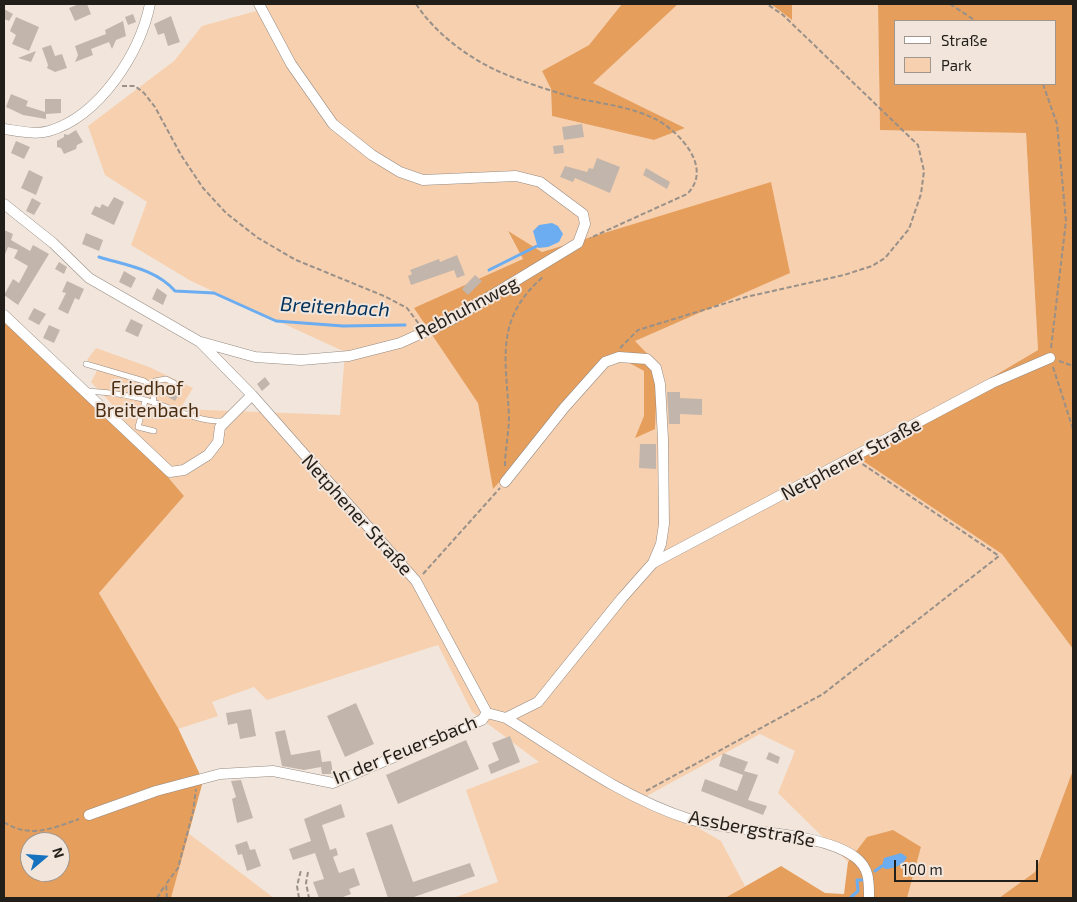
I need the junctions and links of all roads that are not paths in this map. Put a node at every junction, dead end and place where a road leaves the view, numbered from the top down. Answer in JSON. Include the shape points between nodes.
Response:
{"nodes":[{"id":1,"x":150,"y":4,"type":"edge"},
{"id":2,"x":259,"y":4,"type":"edge"},
{"id":3,"x":4,"y":128,"type":"edge"},
{"id":4,"x":4,"y":204,"type":"edge"},
{"id":5,"x":4,"y":315,"type":"edge"},
{"id":6,"x":200,"y":342,"type":"junction"},
{"id":7,"x":1050,"y":358,"type":"road end"},
{"id":8,"x":86,"y":364,"type":"dead end"},
{"id":9,"x":174,"y":383,"type":"dead end"},
{"id":10,"x":152,"y":386,"type":"junction"},
{"id":11,"x":84,"y":391,"type":"junction"},
{"id":12,"x":252,"y":395,"type":"junction"},
{"id":13,"x":144,"y":401,"type":"junction"},
{"id":14,"x":154,"y":403,"type":"junction"},
{"id":15,"x":224,"y":421,"type":"junction"},
{"id":16,"x":154,"y":431,"type":"dead end"},
{"id":17,"x":505,"y":482,"type":"road end"},
{"id":18,"x":653,"y":563,"type":"junction"},
{"id":19,"x":487,"y":713,"type":"junction"},
{"id":20,"x":506,"y":718,"type":"junction"},
{"id":21,"x":89,"y":815,"type":"road end"},
{"id":22,"x":869,"y":898,"type":"edge"}],
"edges":[{"from":1,"to":3,"type":"street","via":[[133,53],[110,87],[95,102],[49,131],[37,133]]},
{"from":2,"to":6,"type":"street","name":"Rebhuhnweg","via":[[291,64],[333,124],[372,155],[400,172],[423,180],[516,176],[540,182],[583,214],[586,224],[578,243],[451,320],[400,343],[349,356],[301,360],[255,357]]},
{"from":4,"to":6,"type":"street","name":"Netphener Straße","via":[[46,237],[88,278]]},
{"from":5,"to":11,"type":"street"},
{"from":6,"to":12,"type":"street","name":"Netphener Straße"},
{"from":7,"to":18,"type":"street","name":"Netphener Straße","via":[[992,384]]},
{"from":8,"to":10,"type":"lane"},
{"from":9,"to":10,"type":"lane","via":[[161,379]]},
{"from":10,"to":14,"type":"lane"},
{"from":11,"to":13,"type":"lane"},
{"from":11,"to":15,"type":"street","via":[[170,472],[184,470],[208,455],[218,442]]},
{"from":12,"to":15,"type":"street"},
{"from":12,"to":19,"type":"street","name":"Netphener Straße","via":[[416,581]]},
{"from":13,"to":14,"type":"lane"},
{"from":13,"to":16,"type":"lane","via":[[138,427]]},
{"from":14,"to":15,"type":"lane","via":[[196,418]]},
{"from":17,"to":18,"type":"street","name":"Netphener Straße","via":[[605,362],[619,357],[647,359],[656,368],[660,384],[663,439],[664,524],[661,544]]},
{"from":18,"to":20,"type":"street","name":"Netphener Straße","via":[[538,702]]},
{"from":19,"to":20,"type":"street"},
{"from":19,"to":21,"type":"street","name":"In der Feuersbach","via":[[482,720],[333,783],[273,770],[220,774],[122,802]]},
{"from":20,"to":22,"type":"street","name":"Assbergstraße","via":[[617,786],[661,808],[690,819],[746,831],[818,841],[856,858],[869,876]]}]}
